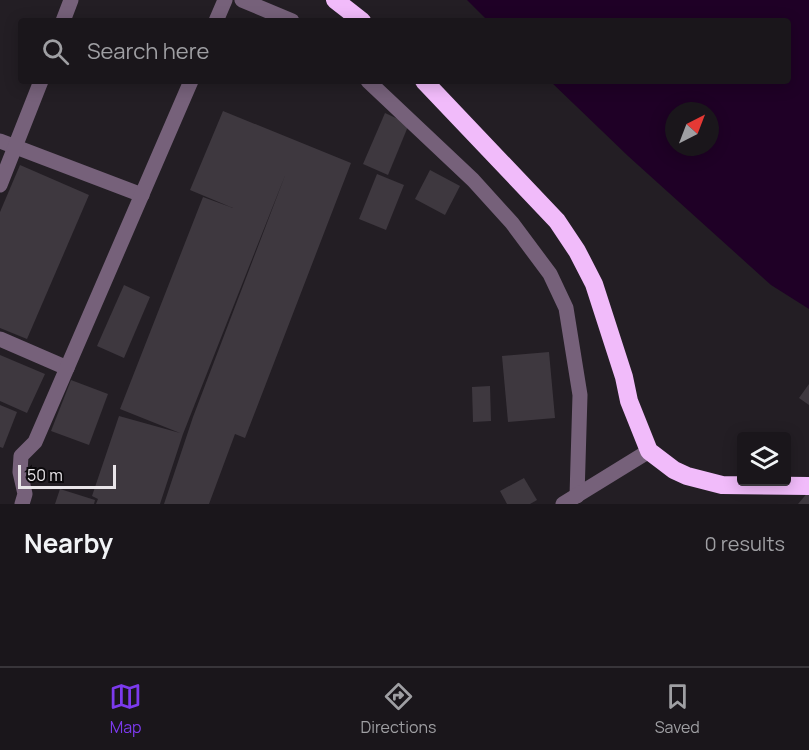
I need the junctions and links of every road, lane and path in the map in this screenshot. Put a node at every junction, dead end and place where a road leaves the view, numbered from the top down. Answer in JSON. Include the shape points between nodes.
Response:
{"nodes":[{"id":1,"x":71,"y":0,"type":"edge"},
{"id":2,"x":225,"y":0,"type":"edge"},
{"id":3,"x":242,"y":0,"type":"edge"},
{"id":4,"x":335,"y":0,"type":"edge"},
{"id":5,"x":64,"y":18,"type":"edge"},
{"id":6,"x":217,"y":18,"type":"edge"},
{"id":7,"x":285,"y":18,"type":"edge"},
{"id":8,"x":358,"y":18,"type":"edge"},
{"id":9,"x":40,"y":84,"type":"edge"},
{"id":10,"x":190,"y":84,"type":"edge"},
{"id":11,"x":371,"y":84,"type":"edge"},
{"id":12,"x":427,"y":84,"type":"edge"},
{"id":13,"x":0,"y":141,"type":"edge"},
{"id":14,"x":16,"y":147,"type":"junction"},
{"id":15,"x":0,"y":185,"type":"edge"},
{"id":16,"x":142,"y":195,"type":"junction"},
{"id":17,"x":0,"y":339,"type":"edge"},
{"id":18,"x":67,"y":368,"type":"junction"},
{"id":19,"x":649,"y":451,"type":"junction"},
{"id":20,"x":809,"y":486,"type":"edge"},
{"id":21,"x":577,"y":496,"type":"junction"},
{"id":22,"x":22,"y":504,"type":"edge"},
{"id":23,"x":563,"y":504,"type":"edge"}],
"edges":[{"from":1,"to":5,"type":"street"},
{"from":2,"to":6,"type":"street"},
{"from":3,"to":7,"type":"street"},
{"from":4,"to":8,"type":"highway"},
{"from":9,"to":14,"type":"street"},
{"from":10,"to":16,"type":"street"},
{"from":11,"to":21,"type":"street","via":[[512,222],[554,283],[566,308],[580,395]]},
{"from":12,"to":19,"type":"highway","via":[[557,221],[577,251],[594,284],[629,401]]},
{"from":13,"to":14,"type":"street"},
{"from":14,"to":15,"type":"street"},
{"from":14,"to":16,"type":"street"},
{"from":16,"to":18,"type":"street"},
{"from":17,"to":18,"type":"street"},
{"from":18,"to":22,"type":"street","via":[[35,442],[21,456],[25,494]]},
{"from":19,"to":20,"type":"highway","via":[[674,470],[722,485]]},
{"from":19,"to":21,"type":"street"},
{"from":21,"to":23,"type":"street"}]}
